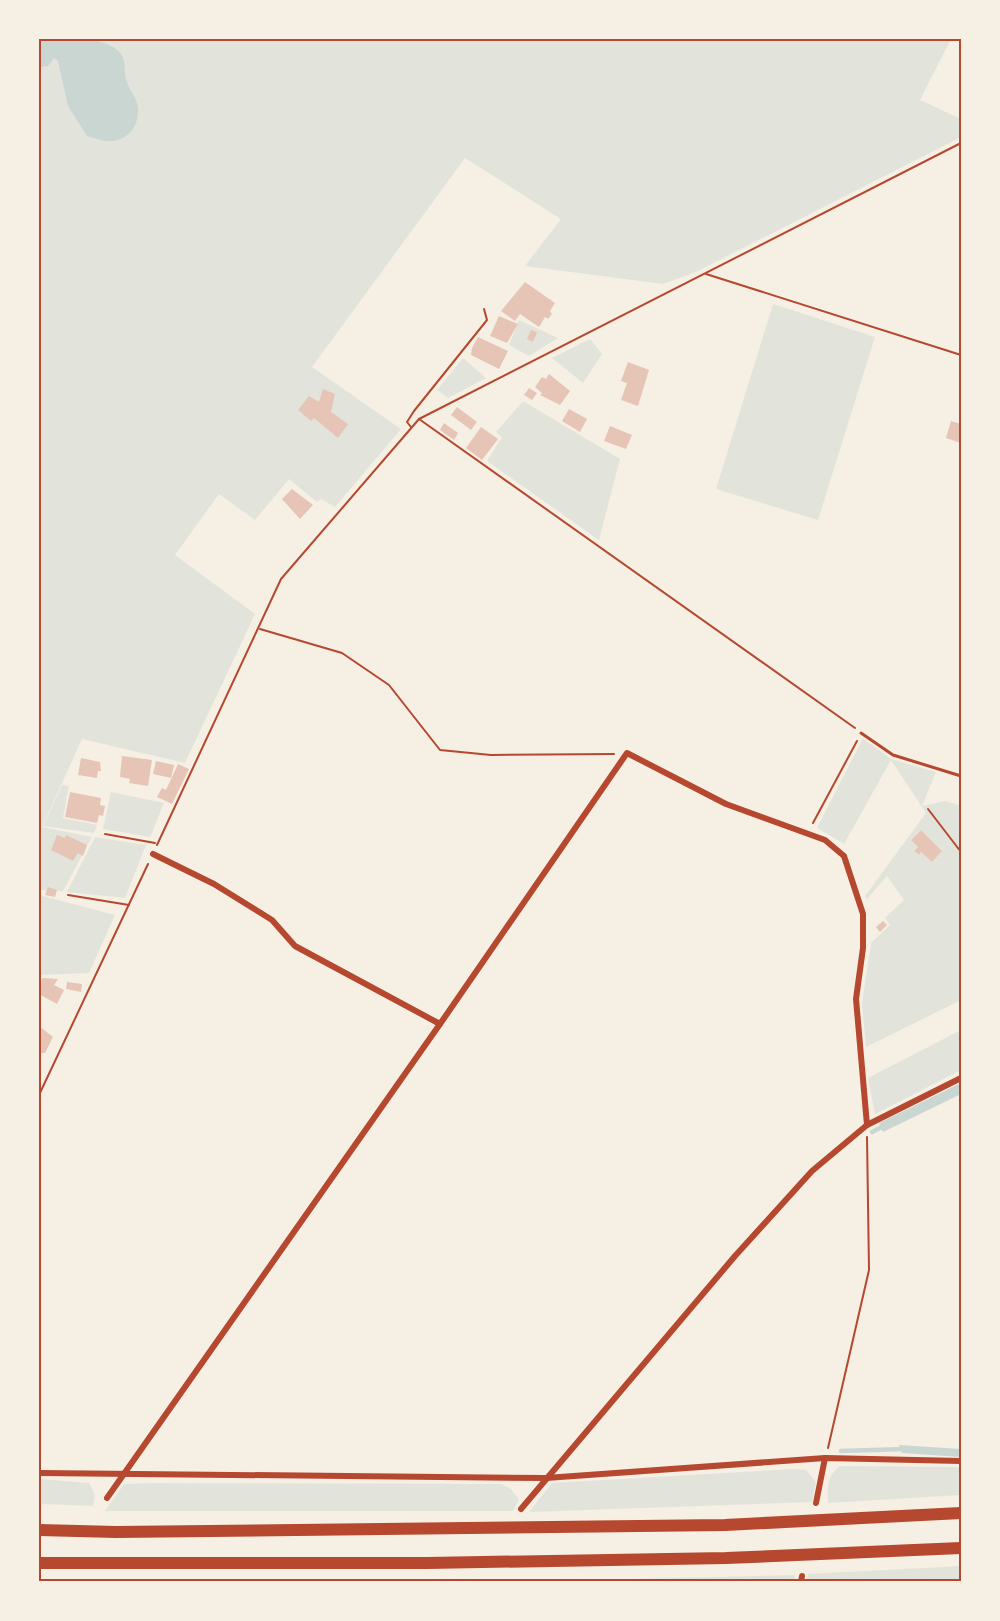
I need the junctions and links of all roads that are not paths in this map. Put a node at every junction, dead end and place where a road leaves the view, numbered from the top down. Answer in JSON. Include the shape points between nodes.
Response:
{"nodes":[{"id":1,"x":861,"y":733,"type":"road end"},
{"id":2,"x":961,"y":776,"type":"edge"},
{"id":3,"x":153,"y":854,"type":"road end"},
{"id":4,"x":440,"y":1024,"type":"junction"},
{"id":5,"x":961,"y":1078,"type":"edge"},
{"id":6,"x":867,"y":1125,"type":"junction"},
{"id":7,"x":825,"y":1458,"type":"junction"},
{"id":8,"x":961,"y":1461,"type":"edge"},
{"id":9,"x":39,"y":1473,"type":"edge"},
{"id":10,"x":124,"y":1474,"type":"junction"},
{"id":11,"x":546,"y":1478,"type":"junction"},
{"id":12,"x":107,"y":1498,"type":"dead end"},
{"id":13,"x":816,"y":1503,"type":"dead end"},
{"id":14,"x":521,"y":1509,"type":"dead end"},
{"id":15,"x":961,"y":1513,"type":"edge"},
{"id":16,"x":39,"y":1530,"type":"edge"},
{"id":17,"x":961,"y":1548,"type":"edge"},
{"id":18,"x":39,"y":1564,"type":"edge"}],
"edges":[{"from":1,"to":2,"type":"lane","via":[[893,755]]},
{"from":3,"to":4,"type":"street","via":[[214,884],[272,920],[295,946]]},
{"from":4,"to":6,"type":"street","via":[[627,753],[726,804],[825,840],[844,856],[863,914],[856,999]]},
{"from":4,"to":10,"type":"street"},
{"from":5,"to":6,"type":"street"},
{"from":6,"to":11,"type":"street","via":[[812,1171]]},
{"from":7,"to":8,"type":"street"},
{"from":7,"to":11,"type":"street"},
{"from":7,"to":13,"type":"street"},
{"from":9,"to":10,"type":"street"},
{"from":10,"to":11,"type":"street"},
{"from":10,"to":12,"type":"street"},
{"from":11,"to":14,"type":"street"},
{"from":15,"to":16,"type":"highway","via":[[702,1525]]},
{"from":17,"to":18,"type":"highway","via":[[702,1559]]}]}
